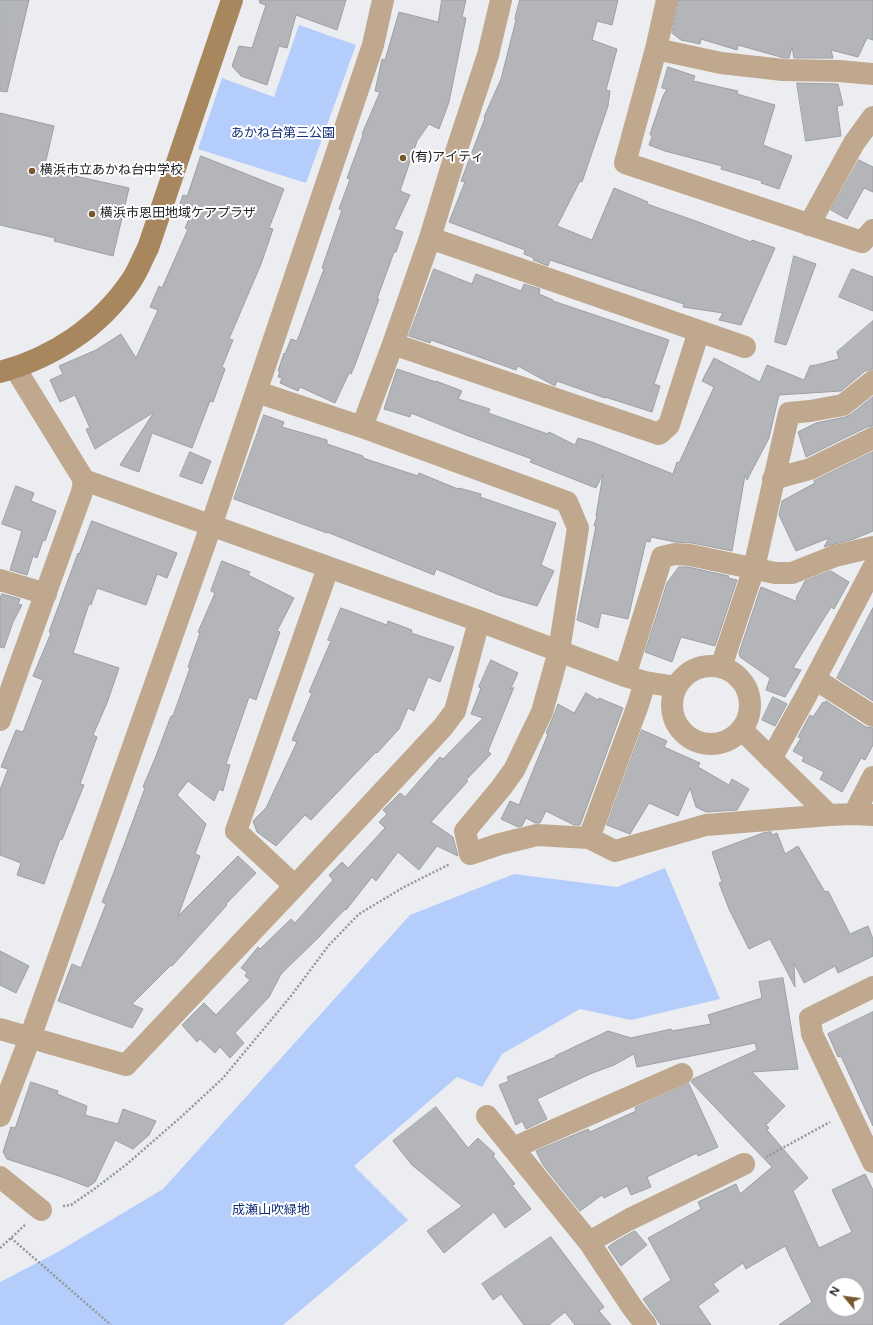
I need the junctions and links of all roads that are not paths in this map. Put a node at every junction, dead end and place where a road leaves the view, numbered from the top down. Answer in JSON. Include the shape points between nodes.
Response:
{"nodes":[{"id":1,"x":232,"y":0,"type":"edge"},
{"id":2,"x":383,"y":0,"type":"edge"},
{"id":3,"x":501,"y":0,"type":"edge"},
{"id":4,"x":667,"y":0,"type":"edge"},
{"id":5,"x":656,"y":49,"type":"junction"},
{"id":6,"x":873,"y":74,"type":"edge"},
{"id":7,"x":873,"y":117,"type":"edge"},
{"id":8,"x":809,"y":225,"type":"junction"},
{"id":9,"x":873,"y":230,"type":"edge"},
{"id":10,"x":430,"y":238,"type":"junction"},
{"id":11,"x":699,"y":331,"type":"junction"},
{"id":12,"x":393,"y":344,"type":"junction"},
{"id":13,"x":745,"y":347,"type":"dead end"},
{"id":14,"x":8,"y":370,"type":"edge"},
{"id":15,"x":873,"y":382,"type":"edge"},
{"id":16,"x":257,"y":392,"type":"junction"},
{"id":17,"x":362,"y":427,"type":"junction"},
{"id":18,"x":873,"y":438,"type":"edge"},
{"id":19,"x":773,"y":479,"type":"junction"},
{"id":20,"x":84,"y":480,"type":"junction"},
{"id":21,"x":211,"y":526,"type":"junction"},
{"id":22,"x":873,"y":546,"type":"edge"},
{"id":23,"x":328,"y":568,"type":"junction"},
{"id":24,"x":754,"y":568,"type":"junction"},
{"id":25,"x":873,"y":568,"type":"edge"},
{"id":26,"x":0,"y":580,"type":"edge"},
{"id":27,"x":46,"y":594,"type":"junction"},
{"id":28,"x":479,"y":621,"type":"junction"},
{"id":29,"x":559,"y":651,"type":"junction"},
{"id":30,"x":721,"y":667,"type":"junction"},
{"id":31,"x":635,"y":679,"type":"junction"},
{"id":32,"x":815,"y":679,"type":"junction"},
{"id":33,"x":676,"y":687,"type":"junction"},
{"id":34,"x":873,"y":716,"type":"edge"},
{"id":35,"x":0,"y":720,"type":"edge"},
{"id":36,"x":742,"y":730,"type":"junction"},
{"id":37,"x":771,"y":759,"type":"junction"},
{"id":38,"x":873,"y":777,"type":"edge"},
{"id":39,"x":829,"y":815,"type":"junction"},
{"id":40,"x":864,"y":815,"type":"edge"},
{"id":41,"x":589,"y":838,"type":"junction"},
{"id":42,"x":295,"y":886,"type":"junction"},
{"id":43,"x":873,"y":987,"type":"edge"},
{"id":44,"x":0,"y":1029,"type":"edge"},
{"id":45,"x":30,"y":1038,"type":"junction"},
{"id":46,"x":682,"y":1074,"type":"dead end"},
{"id":47,"x":0,"y":1116,"type":"edge"},
{"id":48,"x":487,"y":1116,"type":"dead end"},
{"id":49,"x":513,"y":1148,"type":"junction"},
{"id":50,"x":873,"y":1162,"type":"edge"},
{"id":51,"x":744,"y":1164,"type":"road end"},
{"id":52,"x":0,"y":1177,"type":"edge"},
{"id":53,"x":41,"y":1210,"type":"road end"},
{"id":54,"x":589,"y":1242,"type":"junction"},
{"id":55,"x":646,"y":1325,"type":"edge"}],
"edges":[{"from":1,"to":14,"type":"street","via":[[148,248],[132,281],[108,309],[81,334],[45,356]]},
{"from":2,"to":16,"type":"street","via":[[373,45]]},
{"from":3,"to":10,"type":"street","via":[[488,55]]},
{"from":4,"to":5,"type":"street"},
{"from":5,"to":6,"type":"street","via":[[720,63],[783,70]]},
{"from":5,"to":8,"type":"street","via":[[625,163]]},
{"from":7,"to":8,"type":"street","via":[[854,144]]},
{"from":8,"to":9,"type":"street","via":[[862,242]]},
{"from":10,"to":11,"type":"street"},
{"from":10,"to":12,"type":"street"},
{"from":11,"to":12,"type":"street","via":[[669,425],[659,434]]},
{"from":11,"to":13,"type":"street"},
{"from":12,"to":17,"type":"street"},
{"from":14,"to":20,"type":"street"},
{"from":15,"to":19,"type":"street","via":[[843,405],[789,413]]},
{"from":16,"to":17,"type":"street"},
{"from":16,"to":21,"type":"street"},
{"from":17,"to":29,"type":"street","via":[[567,502],[578,528]]},
{"from":18,"to":19,"type":"street","via":[[810,469]]},
{"from":19,"to":24,"type":"street"},
{"from":20,"to":21,"type":"street"},
{"from":20,"to":27,"type":"street"},
{"from":21,"to":23,"type":"street"},
{"from":21,"to":45,"type":"street"},
{"from":22,"to":24,"type":"street","via":[[835,556],[792,573],[775,573]]},
{"from":23,"to":28,"type":"street"},
{"from":23,"to":42,"type":"street","via":[[236,831]]},
{"from":24,"to":30,"type":"street"},
{"from":24,"to":31,"type":"street","via":[[690,555],[675,554],[662,557]]},
{"from":25,"to":32,"type":"street"},
{"from":26,"to":27,"type":"street"},
{"from":27,"to":35,"type":"street"},
{"from":28,"to":29,"type":"street"},
{"from":28,"to":42,"type":"street","via":[[455,711],[438,733]]},
{"from":29,"to":31,"type":"street"},
{"from":29,"to":41,"type":"street","via":[[542,712],[514,770],[465,831],[470,854],[537,835]]},
{"from":30,"to":33,"type":"street","via":[[695,669],[684,676]]},
{"from":30,"to":36,"type":"street","via":[[733,672],[748,692],[748,718]]},
{"from":31,"to":33,"type":"street"},
{"from":31,"to":41,"type":"street","via":[[638,706]]},
{"from":32,"to":34,"type":"street"},
{"from":32,"to":37,"type":"street"},
{"from":33,"to":36,"type":"street","via":[[672,698],[673,715],[681,731],[690,738],[712,745],[734,738]]},
{"from":36,"to":37,"type":"street"},
{"from":37,"to":39,"type":"street"},
{"from":38,"to":40,"type":"street"},
{"from":39,"to":40,"type":"street"},
{"from":39,"to":41,"type":"street","via":[[706,825],[615,851]]},
{"from":42,"to":45,"type":"street","via":[[126,1065]]},
{"from":43,"to":50,"type":"street","via":[[810,1018],[812,1034]]},
{"from":44,"to":45,"type":"street"},
{"from":45,"to":47,"type":"street"},
{"from":46,"to":49,"type":"street"},
{"from":48,"to":49,"type":"street"},
{"from":49,"to":54,"type":"street"},
{"from":51,"to":54,"type":"street","via":[[630,1219]]},
{"from":52,"to":53,"type":"street"},
{"from":54,"to":55,"type":"street"}]}
